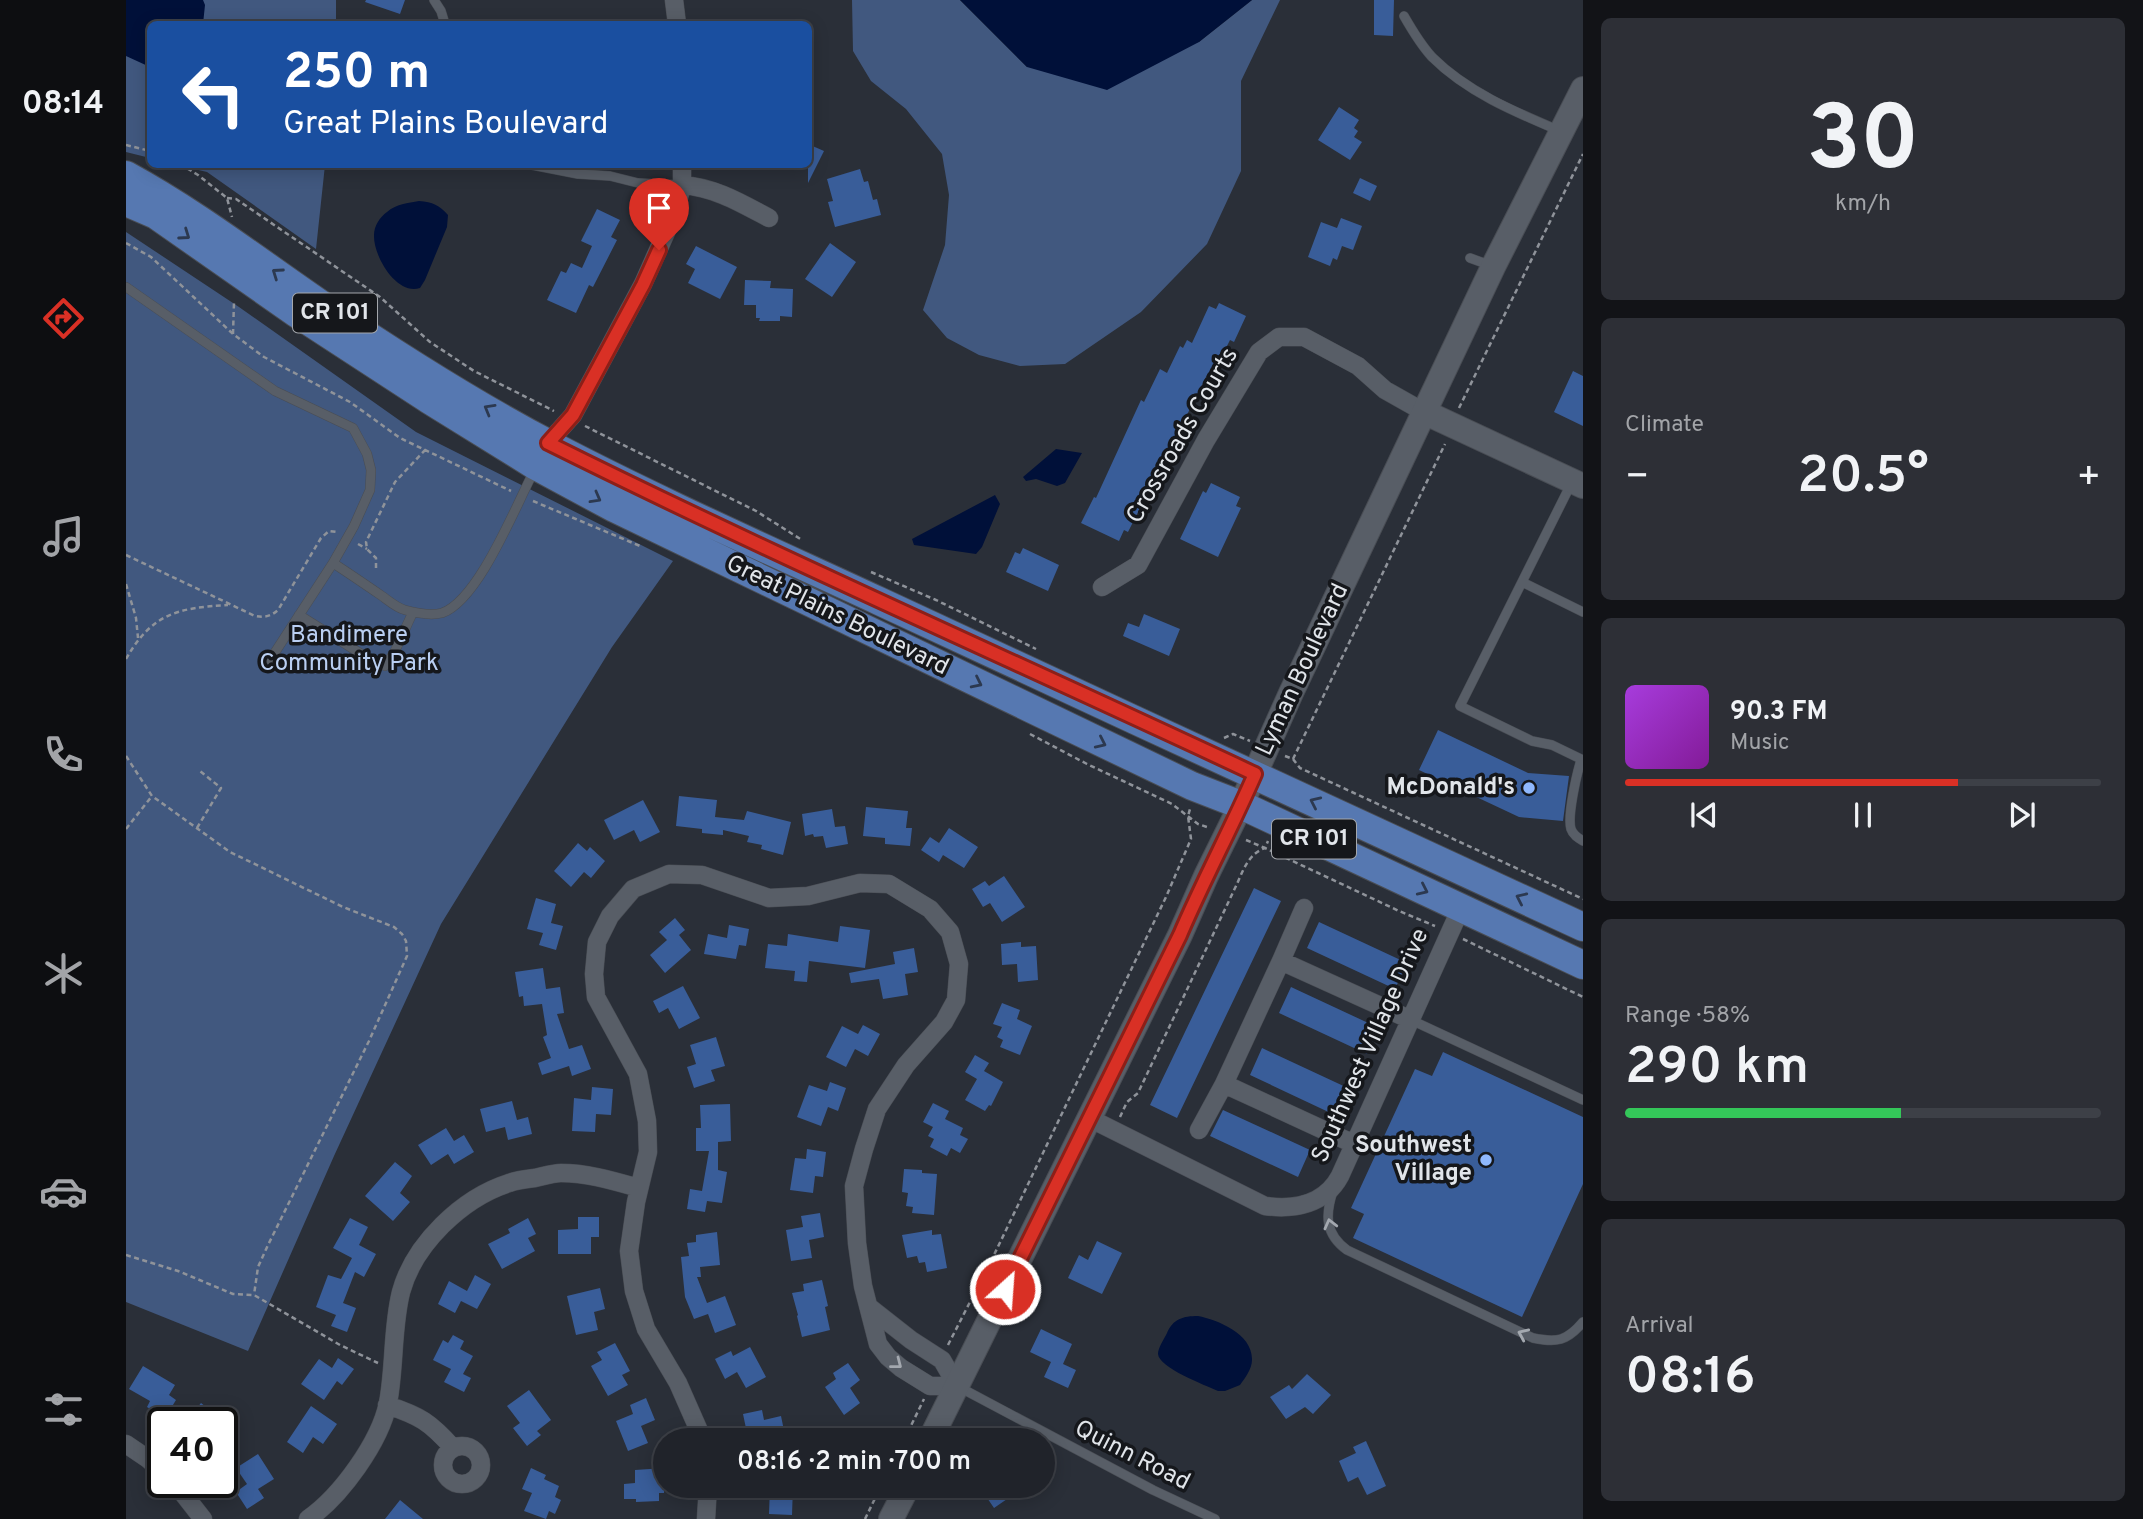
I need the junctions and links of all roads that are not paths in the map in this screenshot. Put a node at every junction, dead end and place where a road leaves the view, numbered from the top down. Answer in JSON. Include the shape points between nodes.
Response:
{"nodes":[{"id":1,"x":434,"y":0,"type":"edge"},
{"id":2,"x":674,"y":0,"type":"edge"},
{"id":3,"x":1404,"y":16,"type":"dead end"},
{"id":4,"x":444,"y":21,"type":"edge"},
{"id":5,"x":677,"y":21,"type":"edge"},
{"id":6,"x":1583,"y":89,"type":"edge"},
{"id":7,"x":1562,"y":131,"type":"junction"},
{"id":8,"x":545,"y":168,"type":"edge"},
{"id":9,"x":682,"y":168,"type":"edge"},
{"id":10,"x":126,"y":175,"type":"edge"},
{"id":11,"x":682,"y":185,"type":"junction"},
{"id":12,"x":126,"y":202,"type":"edge"},
{"id":13,"x":769,"y":218,"type":"dead end"},
{"id":14,"x":1470,"y":258,"type":"dead end"},
{"id":15,"x":1493,"y":267,"type":"junction"},
{"id":16,"x":126,"y":287,"type":"edge"},
{"id":17,"x":1424,"y":412,"type":"junction"},
{"id":18,"x":542,"y":454,"type":"junction"},
{"id":19,"x":1578,"y":484,"type":"edge"},
{"id":20,"x":333,"y":563,"type":"junction"},
{"id":21,"x":1522,"y":582,"type":"junction"},
{"id":22,"x":1102,"y":587,"type":"dead end"},
{"id":23,"x":413,"y":612,"type":"junction"},
{"id":24,"x":1583,"y":612,"type":"edge"},
{"id":25,"x":299,"y":615,"type":"junction"},
{"id":26,"x":270,"y":660,"type":"dead end"},
{"id":27,"x":1582,"y":760,"type":"edge"},
{"id":28,"x":1255,"y":774,"type":"junction"},
{"id":29,"x":1241,"y":806,"type":"junction"},
{"id":30,"x":1583,"y":841,"type":"edge"},
{"id":31,"x":1304,"y":908,"type":"dead end"},
{"id":32,"x":1455,"y":920,"type":"junction"},
{"id":33,"x":1583,"y":927,"type":"edge"},
{"id":34,"x":1281,"y":961,"type":"junction"},
{"id":35,"x":1583,"y":965,"type":"edge"},
{"id":36,"x":1411,"y":1020,"type":"junction"},
{"id":37,"x":1224,"y":1084,"type":"junction"},
{"id":38,"x":1583,"y":1100,"type":"edge"},
{"id":39,"x":1089,"y":1118,"type":"junction"},
{"id":40,"x":1199,"y":1130,"type":"dead end"},
{"id":41,"x":1354,"y":1144,"type":"junction"},
{"id":42,"x":1334,"y":1187,"type":"junction"},
{"id":43,"x":639,"y":1188,"type":"junction"},
{"id":44,"x":869,"y":1307,"type":"junction"},
{"id":45,"x":1583,"y":1322,"type":"edge"},
{"id":46,"x":957,"y":1386,"type":"junction"},
{"id":47,"x":387,"y":1405,"type":"junction"},
{"id":48,"x":698,"y":1428,"type":"edge"},
{"id":49,"x":936,"y":1428,"type":"edge"},
{"id":50,"x":126,"y":1444,"type":"edge"},
{"id":51,"x":453,"y":1448,"type":"dead end"},
{"id":52,"x":147,"y":1458,"type":"edge"},
{"id":53,"x":187,"y":1498,"type":"edge"},
{"id":54,"x":707,"y":1498,"type":"edge"},
{"id":55,"x":902,"y":1498,"type":"edge"},
{"id":56,"x":203,"y":1519,"type":"edge"},
{"id":57,"x":308,"y":1519,"type":"edge"},
{"id":58,"x":706,"y":1519,"type":"edge"},
{"id":59,"x":891,"y":1519,"type":"edge"},
{"id":60,"x":1215,"y":1519,"type":"edge"}],
"edges":[{"from":1,"to":4,"type":"lane"},
{"from":2,"to":5,"type":"street"},
{"from":3,"to":7,"type":"lane","via":[[1431,55],[1463,83]]},
{"from":6,"to":7,"type":"street","name":"Lyman Boulevard"},
{"from":7,"to":15,"type":"street","name":"Lyman Boulevard"},
{"from":8,"to":11,"type":"lane"},
{"from":9,"to":11,"type":"street"},
{"from":18,"to":10,"type":"main road","name":"Great Plains Boulevard","number":"CR 101","one_way":true,"via":[[438,379]]},
{"from":11,"to":13,"type":"street","via":[[718,192]]},
{"from":11,"to":18,"type":"street","via":[[643,285],[570,419]]},
{"from":12,"to":18,"type":"main road","name":"Great Plains Boulevard","number":"CR 101","one_way":true,"via":[[156,215],[428,399]]},
{"from":14,"to":15,"type":"lane"},
{"from":15,"to":17,"type":"street","name":"Lyman Boulevard"},
{"from":16,"to":20,"type":"lane","via":[[275,391],[353,428],[367,454],[370,490]]},
{"from":17,"to":19,"type":"street"},
{"from":17,"to":22,"type":"street","name":"Crossroads Courts","via":[[1385,390],[1358,366],[1304,337],[1279,337],[1259,352],[1138,565]]},
{"from":17,"to":28,"type":"street","name":"Lyman Boulevard"},
{"from":18,"to":23,"type":"lane","via":[[467,595],[441,613]]},
{"from":18,"to":28,"type":"main road","name":"Great Plains Boulevard","number":"CR 101","via":[[624,481]]},
{"from":18,"to":29,"type":"main road","name":"Great Plains Boulevard","number":"CR 101","one_way":true,"via":[[614,508]]},
{"from":19,"to":21,"type":"lane"},
{"from":20,"to":23,"type":"lane","via":[[402,610]]},
{"from":20,"to":25,"type":"lane"},
{"from":21,"to":24,"type":"lane"},
{"from":21,"to":27,"type":"lane","via":[[1460,706]]},
{"from":23,"to":25,"type":"lane","via":[[386,666]]},
{"from":25,"to":26,"type":"lane"},
{"from":27,"to":30,"type":"lane","via":[[1570,826]]},
{"from":28,"to":29,"type":"street","name":"Lyman Boulevard"},
{"from":33,"to":28,"type":"main road","name":"Great Plains Boulevard","number":"CR 101","one_way":true},
{"from":29,"to":32,"type":"main road","name":"Great Plains Boulevard","number":"CR 101","one_way":true},
{"from":29,"to":39,"type":"street","name":"Lyman Boulevard"},
{"from":31,"to":34,"type":"street"},
{"from":32,"to":35,"type":"main road","name":"Great Plains Boulevard","number":"CR 101"},
{"from":32,"to":36,"type":"street","name":"Southwest Village Drive"},
{"from":34,"to":36,"type":"street"},
{"from":34,"to":37,"type":"street"},
{"from":36,"to":38,"type":"lane"},
{"from":36,"to":41,"type":"street","name":"Southwest Village Drive"},
{"from":37,"to":40,"type":"street"},
{"from":37,"to":41,"type":"street"},
{"from":39,"to":42,"type":"street","name":"Southwest Village Drive","via":[[1265,1206],[1305,1205]]},
{"from":39,"to":46,"type":"street","name":"Lyman Boulevard"},
{"from":41,"to":42,"type":"street","name":"Southwest Village Drive"},
{"from":45,"to":42,"type":"lane","one_way":true,"via":[[1565,1339],[1533,1338],[1347,1250],[1338,1244],[1328,1223]]},
{"from":43,"to":44,"type":"street","via":[[648,1152],[648,1121],[638,1073],[596,997],[597,942],[610,916],[634,889],[669,874],[702,875],[769,898],[808,896],[860,883],[889,884],[930,909],[950,932],[959,964],[956,1000],[877,1109],[854,1186],[857,1243]]},
{"from":43,"to":47,"type":"street","via":[[596,1176],[560,1173],[510,1183],[478,1197],[440,1227],[418,1255],[402,1290]]},
{"from":43,"to":48,"type":"street","via":[[629,1251],[634,1291],[646,1329]]},
{"from":44,"to":46,"type":"street","via":[[942,1360]]},
{"from":44,"to":46,"type":"street","one_way":true,"via":[[878,1344],[901,1367],[930,1385]]},
{"from":46,"to":49,"type":"street","name":"Lyman Boulevard"},
{"from":46,"to":60,"type":"lane","name":"Quinn Road"},
{"from":47,"to":51,"type":"street","via":[[418,1416]]},
{"from":47,"to":57,"type":"street","via":[[364,1457],[345,1485]]},
{"from":50,"to":52,"type":"street"},
{"from":53,"to":56,"type":"street"},
{"from":54,"to":58,"type":"street"},
{"from":55,"to":59,"type":"street"}]}
